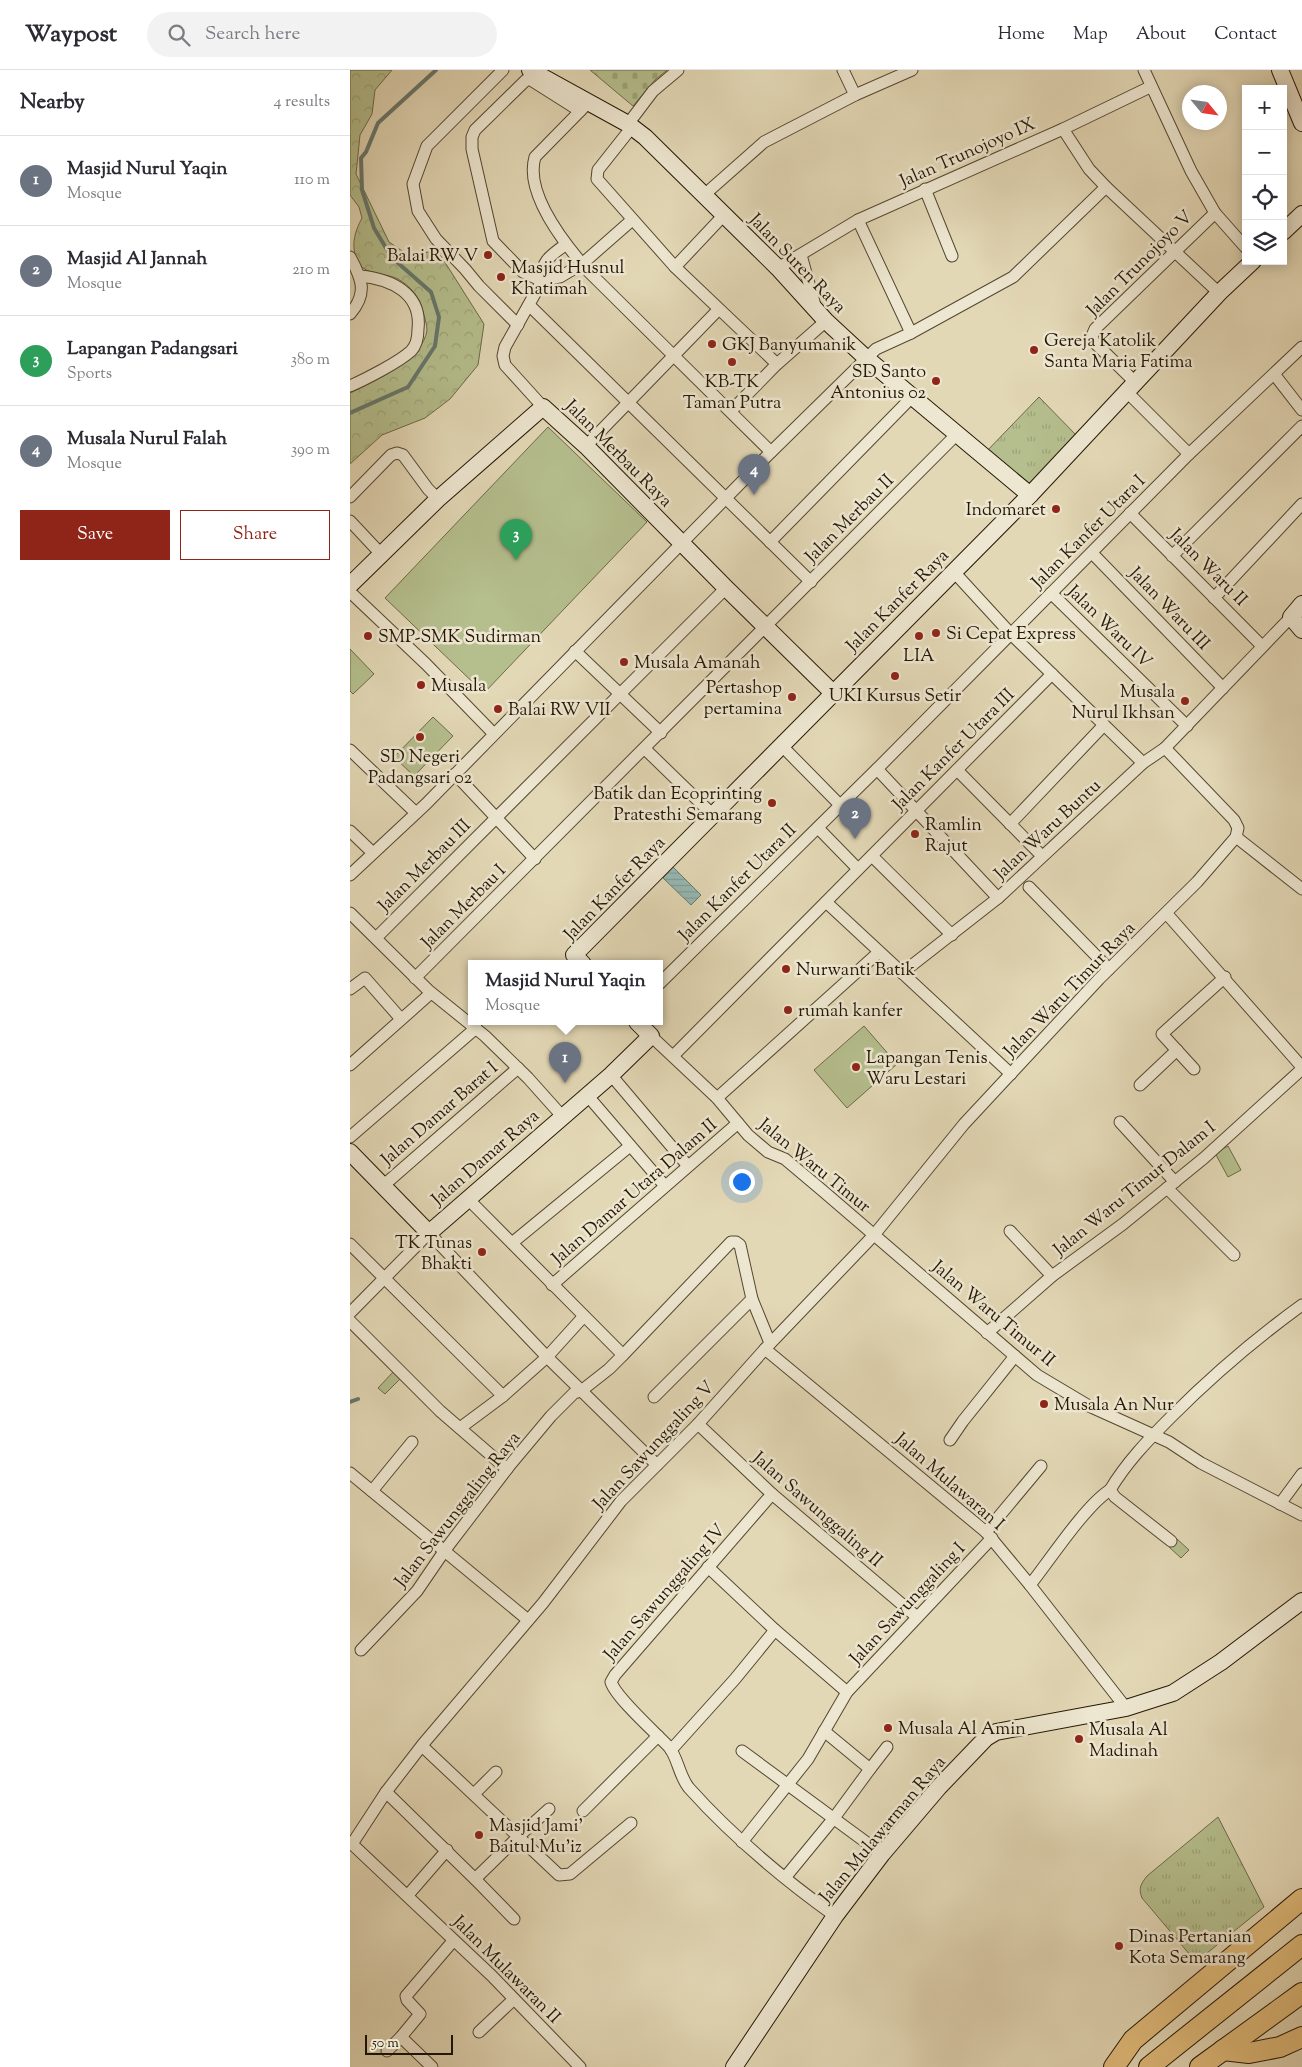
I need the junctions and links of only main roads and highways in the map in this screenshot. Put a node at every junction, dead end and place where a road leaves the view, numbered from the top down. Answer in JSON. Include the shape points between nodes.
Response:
{"nodes":[{"id":1,"x":1302,"y":1899,"type":"edge"},
{"id":2,"x":1302,"y":1945,"type":"edge"},
{"id":3,"x":1302,"y":1993,"type":"edge"},
{"id":4,"x":1302,"y":2037,"type":"edge"},
{"id":5,"x":1223,"y":2050,"type":"junction"},
{"id":6,"x":1114,"y":2067,"type":"edge"},
{"id":7,"x":1149,"y":2067,"type":"edge"},
{"id":8,"x":1200,"y":2067,"type":"edge"}],
"edges":[{"from":1,"to":6,"type":"highway","via":[[1133,2040]]},
{"from":2,"to":7,"type":"highway"},
{"from":3,"to":5,"type":"highway"},
{"from":4,"to":5,"type":"highway","via":[[1249,2053]]},
{"from":5,"to":8,"type":"highway"}]}
